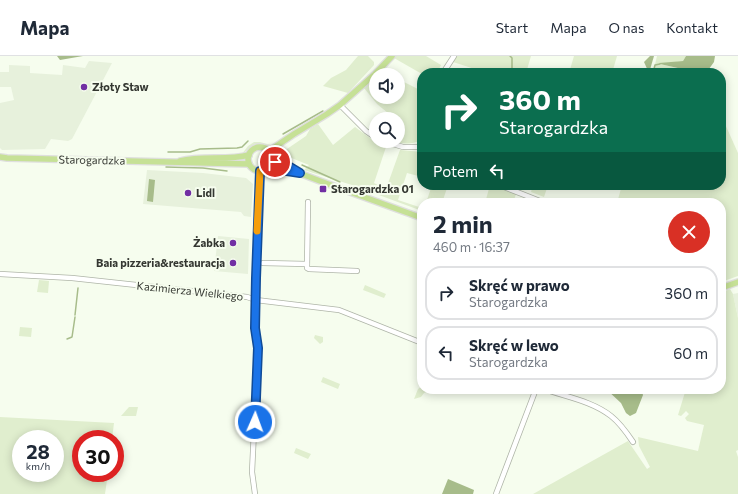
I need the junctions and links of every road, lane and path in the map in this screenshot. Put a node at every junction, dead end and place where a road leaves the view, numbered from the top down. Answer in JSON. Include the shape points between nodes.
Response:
{"nodes":[{"id":1,"x":392,"y":56,"type":"edge"},
{"id":2,"x":454,"y":56,"type":"edge"},
{"id":3,"x":446,"y":68,"type":"edge"},
{"id":4,"x":340,"y":105,"type":"junction"},
{"id":5,"x":369,"y":133,"type":"edge"},
{"id":6,"x":417,"y":146,"type":"edge"},
{"id":7,"x":405,"y":147,"type":"edge"},
{"id":8,"x":269,"y":151,"type":"junction"},
{"id":9,"x":249,"y":156,"type":"junction"},
{"id":10,"x":0,"y":158,"type":"edge"},
{"id":11,"x":272,"y":160,"type":"junction"},
{"id":12,"x":177,"y":162,"type":"junction"},
{"id":13,"x":249,"y":164,"type":"junction"},
{"id":14,"x":268,"y":168,"type":"junction"},
{"id":15,"x":260,"y":171,"type":"junction"},
{"id":16,"x":300,"y":173,"type":"junction"},
{"id":17,"x":511,"y":190,"type":"edge"},
{"id":18,"x":529,"y":198,"type":"edge"},
{"id":19,"x":308,"y":202,"type":"dead end"},
{"id":20,"x":417,"y":216,"type":"edge"},
{"id":21,"x":307,"y":264,"type":"junction"},
{"id":22,"x":265,"y":265,"type":"dead end"},
{"id":23,"x":357,"y":271,"type":"dead end"},
{"id":24,"x":0,"y":274,"type":"edge"},
{"id":25,"x":738,"y":282,"type":"edge"},
{"id":26,"x":726,"y":286,"type":"edge"},
{"id":27,"x":256,"y":300,"type":"junction"},
{"id":28,"x":417,"y":341,"type":"edge"},
{"id":29,"x":534,"y":394,"type":"edge"},
{"id":30,"x":558,"y":394,"type":"edge"},
{"id":31,"x":633,"y":442,"type":"dead end"},
{"id":32,"x":255,"y":494,"type":"edge"},
{"id":33,"x":496,"y":494,"type":"edge"}],
"edges":[{"from":1,"to":4,"type":"main road"},
{"from":2,"to":3,"type":"street"},
{"from":4,"to":5,"type":"street"},
{"from":4,"to":8,"type":"main road"},
{"from":6,"to":7,"type":"street"},
{"from":8,"to":9,"type":"main road","via":[[258,148]]},
{"from":8,"to":11,"type":"main road"},
{"from":9,"to":12,"type":"main road","name":"Starogardzka","via":[[186,159]]},
{"from":9,"to":13,"type":"main road"},
{"from":10,"to":12,"type":"main road","name":"Starogardzka"},
{"from":11,"to":14,"type":"main road"},
{"from":11,"to":16,"type":"main road"},
{"from":12,"to":13,"type":"main road","name":"Starogardzka"},
{"from":13,"to":15,"type":"main road"},
{"from":14,"to":15,"type":"main road"},
{"from":14,"to":16,"type":"main road"},
{"from":15,"to":27,"type":"street"},
{"from":16,"to":20,"type":"main road"},
{"from":17,"to":18,"type":"street"},
{"from":19,"to":21,"type":"street"},
{"from":21,"to":22,"type":"street"},
{"from":21,"to":23,"type":"street","via":[[309,269],[351,273]]},
{"from":24,"to":27,"type":"street","name":"Kazimierza Wielkiego","via":[[100,281]]},
{"from":25,"to":26,"type":"main road"},
{"from":27,"to":28,"type":"street","name":"Kazimierza Wielkiego","via":[[340,310]]},
{"from":27,"to":32,"type":"street","via":[[255,328],[258,348],[252,472]]},
{"from":29,"to":33,"type":"street"},
{"from":30,"to":31,"type":"street","via":[[595,407],[610,416],[621,425]]}]}
